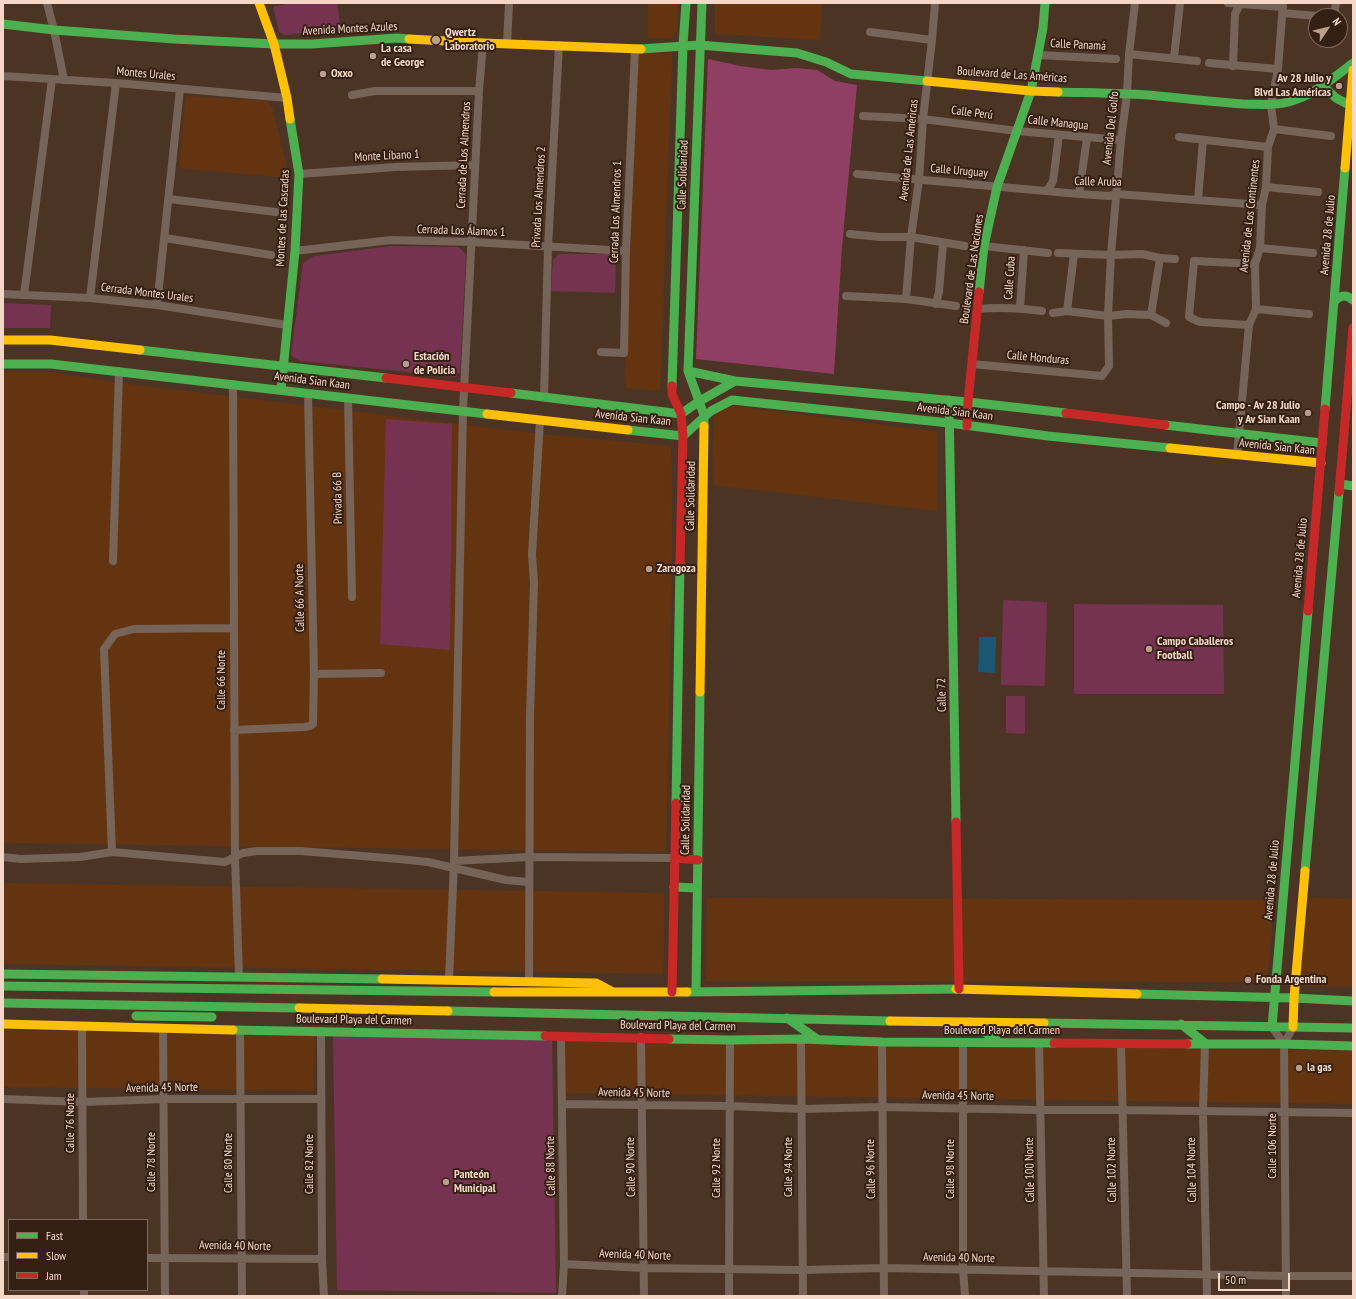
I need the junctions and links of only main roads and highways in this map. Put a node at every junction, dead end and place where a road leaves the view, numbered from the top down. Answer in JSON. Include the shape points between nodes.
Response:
{"nodes":[{"id":1,"x":259,"y":3,"type":"edge"},
{"id":2,"x":686,"y":3,"type":"edge"},
{"id":3,"x":702,"y":3,"type":"edge"},
{"id":4,"x":1045,"y":3,"type":"edge"},
{"id":5,"x":3,"y":24,"type":"edge"},
{"id":6,"x":274,"y":44,"type":"junction"},
{"id":7,"x":683,"y":45,"type":"junction"},
{"id":8,"x":699,"y":45,"type":"junction"},
{"id":9,"x":1353,"y":63,"type":"edge"},
{"id":10,"x":1353,"y":70,"type":"edge"},
{"id":11,"x":1323,"y":86,"type":"junction"},
{"id":12,"x":1032,"y":91,"type":"junction"},
{"id":13,"x":1352,"y":106,"type":"edge"},
{"id":14,"x":1353,"y":300,"type":"edge"},
{"id":15,"x":1334,"y":302,"type":"junction"},
{"id":16,"x":1353,"y":328,"type":"edge"},
{"id":17,"x":3,"y":340,"type":"edge"},
{"id":18,"x":3,"y":364,"type":"edge"},
{"id":19,"x":283,"y":367,"type":"junction"},
{"id":20,"x":688,"y":371,"type":"junction"},
{"id":21,"x":735,"y":381,"type":"junction"},
{"id":22,"x":281,"y":390,"type":"junction"},
{"id":23,"x":949,"y":400,"type":"junction"},
{"id":24,"x":698,"y":402,"type":"junction"},
{"id":25,"x":968,"y":402,"type":"junction"},
{"id":26,"x":681,"y":414,"type":"junction"},
{"id":27,"x":704,"y":415,"type":"junction"},
{"id":28,"x":949,"y":423,"type":"junction"},
{"id":29,"x":967,"y":426,"type":"junction"},
{"id":30,"x":683,"y":436,"type":"junction"},
{"id":31,"x":1322,"y":443,"type":"junction"},
{"id":32,"x":1321,"y":463,"type":"junction"},
{"id":33,"x":1340,"y":484,"type":"junction"},
{"id":34,"x":1353,"y":486,"type":"edge"},
{"id":35,"x":1309,"y":595,"type":"junction"},
{"id":36,"x":1329,"y":597,"type":"junction"},
{"id":37,"x":675,"y":858,"type":"junction"},
{"id":38,"x":698,"y":860,"type":"junction"},
{"id":39,"x":674,"y":886,"type":"junction"},
{"id":40,"x":697,"y":888,"type":"junction"},
{"id":41,"x":3,"y":974,"type":"edge"},
{"id":42,"x":3,"y":986,"type":"edge"},
{"id":43,"x":959,"y":989,"type":"junction"},
{"id":44,"x":613,"y":992,"type":"junction"},
{"id":45,"x":672,"y":992,"type":"junction"},
{"id":46,"x":696,"y":992,"type":"junction"},
{"id":47,"x":1274,"y":998,"type":"junction"},
{"id":48,"x":1294,"y":998,"type":"junction"},
{"id":49,"x":1353,"y":1001,"type":"edge"},
{"id":50,"x":3,"y":1003,"type":"edge"},
{"id":51,"x":608,"y":1014,"type":"junction"},
{"id":52,"x":128,"y":1016,"type":"dead end"},
{"id":53,"x":223,"y":1018,"type":"dead end"},
{"id":54,"x":358,"y":1018,"type":"dead end"},
{"id":55,"x":787,"y":1018,"type":"junction"},
{"id":56,"x":970,"y":1022,"type":"junction"},
{"id":57,"x":3,"y":1024,"type":"edge"},
{"id":58,"x":1181,"y":1024,"type":"junction"},
{"id":59,"x":1272,"y":1027,"type":"junction"},
{"id":60,"x":1293,"y":1027,"type":"junction"},
{"id":61,"x":1353,"y":1028,"type":"edge"},
{"id":62,"x":817,"y":1040,"type":"junction"},
{"id":63,"x":999,"y":1042,"type":"junction"},
{"id":64,"x":1205,"y":1043,"type":"junction"},
{"id":65,"x":1353,"y":1046,"type":"edge"}],
"edges":[{"from":1,"to":6,"type":"main road","name":"Montes de las Cascadas"},
{"from":2,"to":7,"type":"main road","name":"Calle Solidaridad"},
{"from":3,"to":8,"type":"main road","name":"Calle Solidaridad"},
{"from":4,"to":12,"type":"main road","name":"Boulevard de Las Naciones"},
{"from":5,"to":6,"type":"main road","name":"Avenida Montes Azules","via":[[174,39]]},
{"from":6,"to":7,"type":"main road","name":"Avenida Montes Azules","via":[[397,38],[635,49]]},
{"from":6,"to":19,"type":"main road","name":"Montes de las Cascadas","via":[[287,98],[299,174],[295,251]]},
{"from":7,"to":8,"type":"main road","name":"Avenida Montes Azules"},
{"from":7,"to":26,"type":"main road","name":"Calle Solidaridad","via":[[672,394]]},
{"from":8,"to":12,"type":"main road","name":"Boulevard de Las Américas","via":[[797,53],[826,62],[851,74]]},
{"from":8,"to":20,"type":"main road","name":"Calle Solidaridad"},
{"from":9,"to":11,"type":"main road","name":"Boulevard de Las Américas"},
{"from":10,"to":13,"type":"main road","name":"Avenida 28 de Julio"},
{"from":11,"to":12,"type":"main road","name":"Boulevard de Las Américas","via":[[1289,102],[1271,105],[1127,94]]},
{"from":11,"to":13,"type":"main road","via":[[1336,98]]},
{"from":12,"to":25,"type":"main road","name":"Boulevard de Las Naciones","via":[[997,186],[984,246]]},
{"from":13,"to":15,"type":"main road","name":"Avenida 28 de Julio"},
{"from":14,"to":15,"type":"main road","via":[[1343,296]]},
{"from":15,"to":31,"type":"main road","name":"Avenida 28 de Julio"},
{"from":16,"to":33,"type":"main road"},
{"from":17,"to":19,"type":"main road","name":"Avenida Sian Kaan","via":[[50,340]]},
{"from":18,"to":22,"type":"main road","name":"Avenida Sian Kaan","via":[[51,364]]},
{"from":19,"to":22,"type":"main road","name":"Montes de las Cascadas"},
{"from":19,"to":26,"type":"main road","name":"Avenida Sian Kaan"},
{"from":20,"to":21,"type":"main road"},
{"from":20,"to":24,"type":"main road","name":"Calle Solidaridad"},
{"from":21,"to":23,"type":"main road","name":"Avenida Sian Kaan"},
{"from":21,"to":24,"type":"main road","name":"Avenida Sian Kaan"},
{"from":22,"to":30,"type":"main road","name":"Avenida Sian Kaan"},
{"from":23,"to":25,"type":"main road","name":"Avenida Sian Kaan"},
{"from":23,"to":28,"type":"main road","name":"Calle 72"},
{"from":24,"to":26,"type":"main road","name":"Avenida Sian Kaan"},
{"from":24,"to":27,"type":"main road","name":"Calle Solidaridad"},
{"from":25,"to":29,"type":"main road","name":"Boulevard de Las Naciones"},
{"from":25,"to":31,"type":"main road","name":"Avenida Sian Kaan"},
{"from":26,"to":30,"type":"main road","name":"Calle Solidaridad"},
{"from":27,"to":28,"type":"main road","name":"Avenida Sian Kaan","via":[[732,400]]},
{"from":27,"to":30,"type":"main road","name":"Avenida Sian Kaan"},
{"from":27,"to":38,"type":"main road","name":"Calle Solidaridad"},
{"from":28,"to":29,"type":"main road","name":"Avenida Sian Kaan"},
{"from":28,"to":43,"type":"main road","name":"Calle 72"},
{"from":29,"to":32,"type":"main road","name":"Avenida Sian Kaan"},
{"from":30,"to":37,"type":"main road","name":"Calle Solidaridad"},
{"from":31,"to":32,"type":"main road","name":"Avenida 28 de Julio"},
{"from":32,"to":35,"type":"main road","name":"Avenida 28 de Julio"},
{"from":33,"to":34,"type":"main road"},
{"from":33,"to":36,"type":"main road"},
{"from":35,"to":36,"type":"main road","via":[[1318,602]]},
{"from":35,"to":47,"type":"main road","name":"Avenida 28 de Julio"},
{"from":36,"to":48,"type":"main road"},
{"from":37,"to":38,"type":"main road"},
{"from":37,"to":39,"type":"main road","name":"Calle Solidaridad"},
{"from":38,"to":40,"type":"main road","name":"Calle Solidaridad"},
{"from":39,"to":40,"type":"main road"},
{"from":39,"to":45,"type":"main road","name":"Calle Solidaridad"},
{"from":40,"to":46,"type":"main road","name":"Calle Solidaridad"},
{"from":41,"to":44,"type":"main road","via":[[596,983]]},
{"from":42,"to":44,"type":"main road"},
{"from":43,"to":46,"type":"main road"},
{"from":43,"to":47,"type":"main road"},
{"from":44,"to":45,"type":"main road"},
{"from":45,"to":46,"type":"main road"},
{"from":47,"to":48,"type":"main road"},
{"from":47,"to":59,"type":"main road","name":"Avenida 28 de Julio"},
{"from":48,"to":49,"type":"main road"},
{"from":48,"to":60,"type":"main road","name":"Calle 106 Norte"},
{"from":50,"to":51,"type":"main road"},
{"from":51,"to":54,"type":"main road","via":[[592,1021]]},
{"from":51,"to":55,"type":"main road"},
{"from":52,"to":53,"type":"main road"},
{"from":55,"to":56,"type":"main road"},
{"from":55,"to":62,"type":"main road"},
{"from":56,"to":58,"type":"main road"},
{"from":56,"to":63,"type":"main road"},
{"from":57,"to":62,"type":"main road","name":"Boulevard Playa del Carmen"},
{"from":58,"to":59,"type":"main road"},
{"from":58,"to":64,"type":"main road"},
{"from":59,"to":60,"type":"main road"},
{"from":60,"to":61,"type":"main road"},
{"from":62,"to":63,"type":"main road","name":"Boulevard Playa del Carmen"},
{"from":63,"to":64,"type":"main road","name":"Boulevard Playa del Carmen"},
{"from":64,"to":65,"type":"main road","name":"Boulevard Playa del Carmen"}]}
